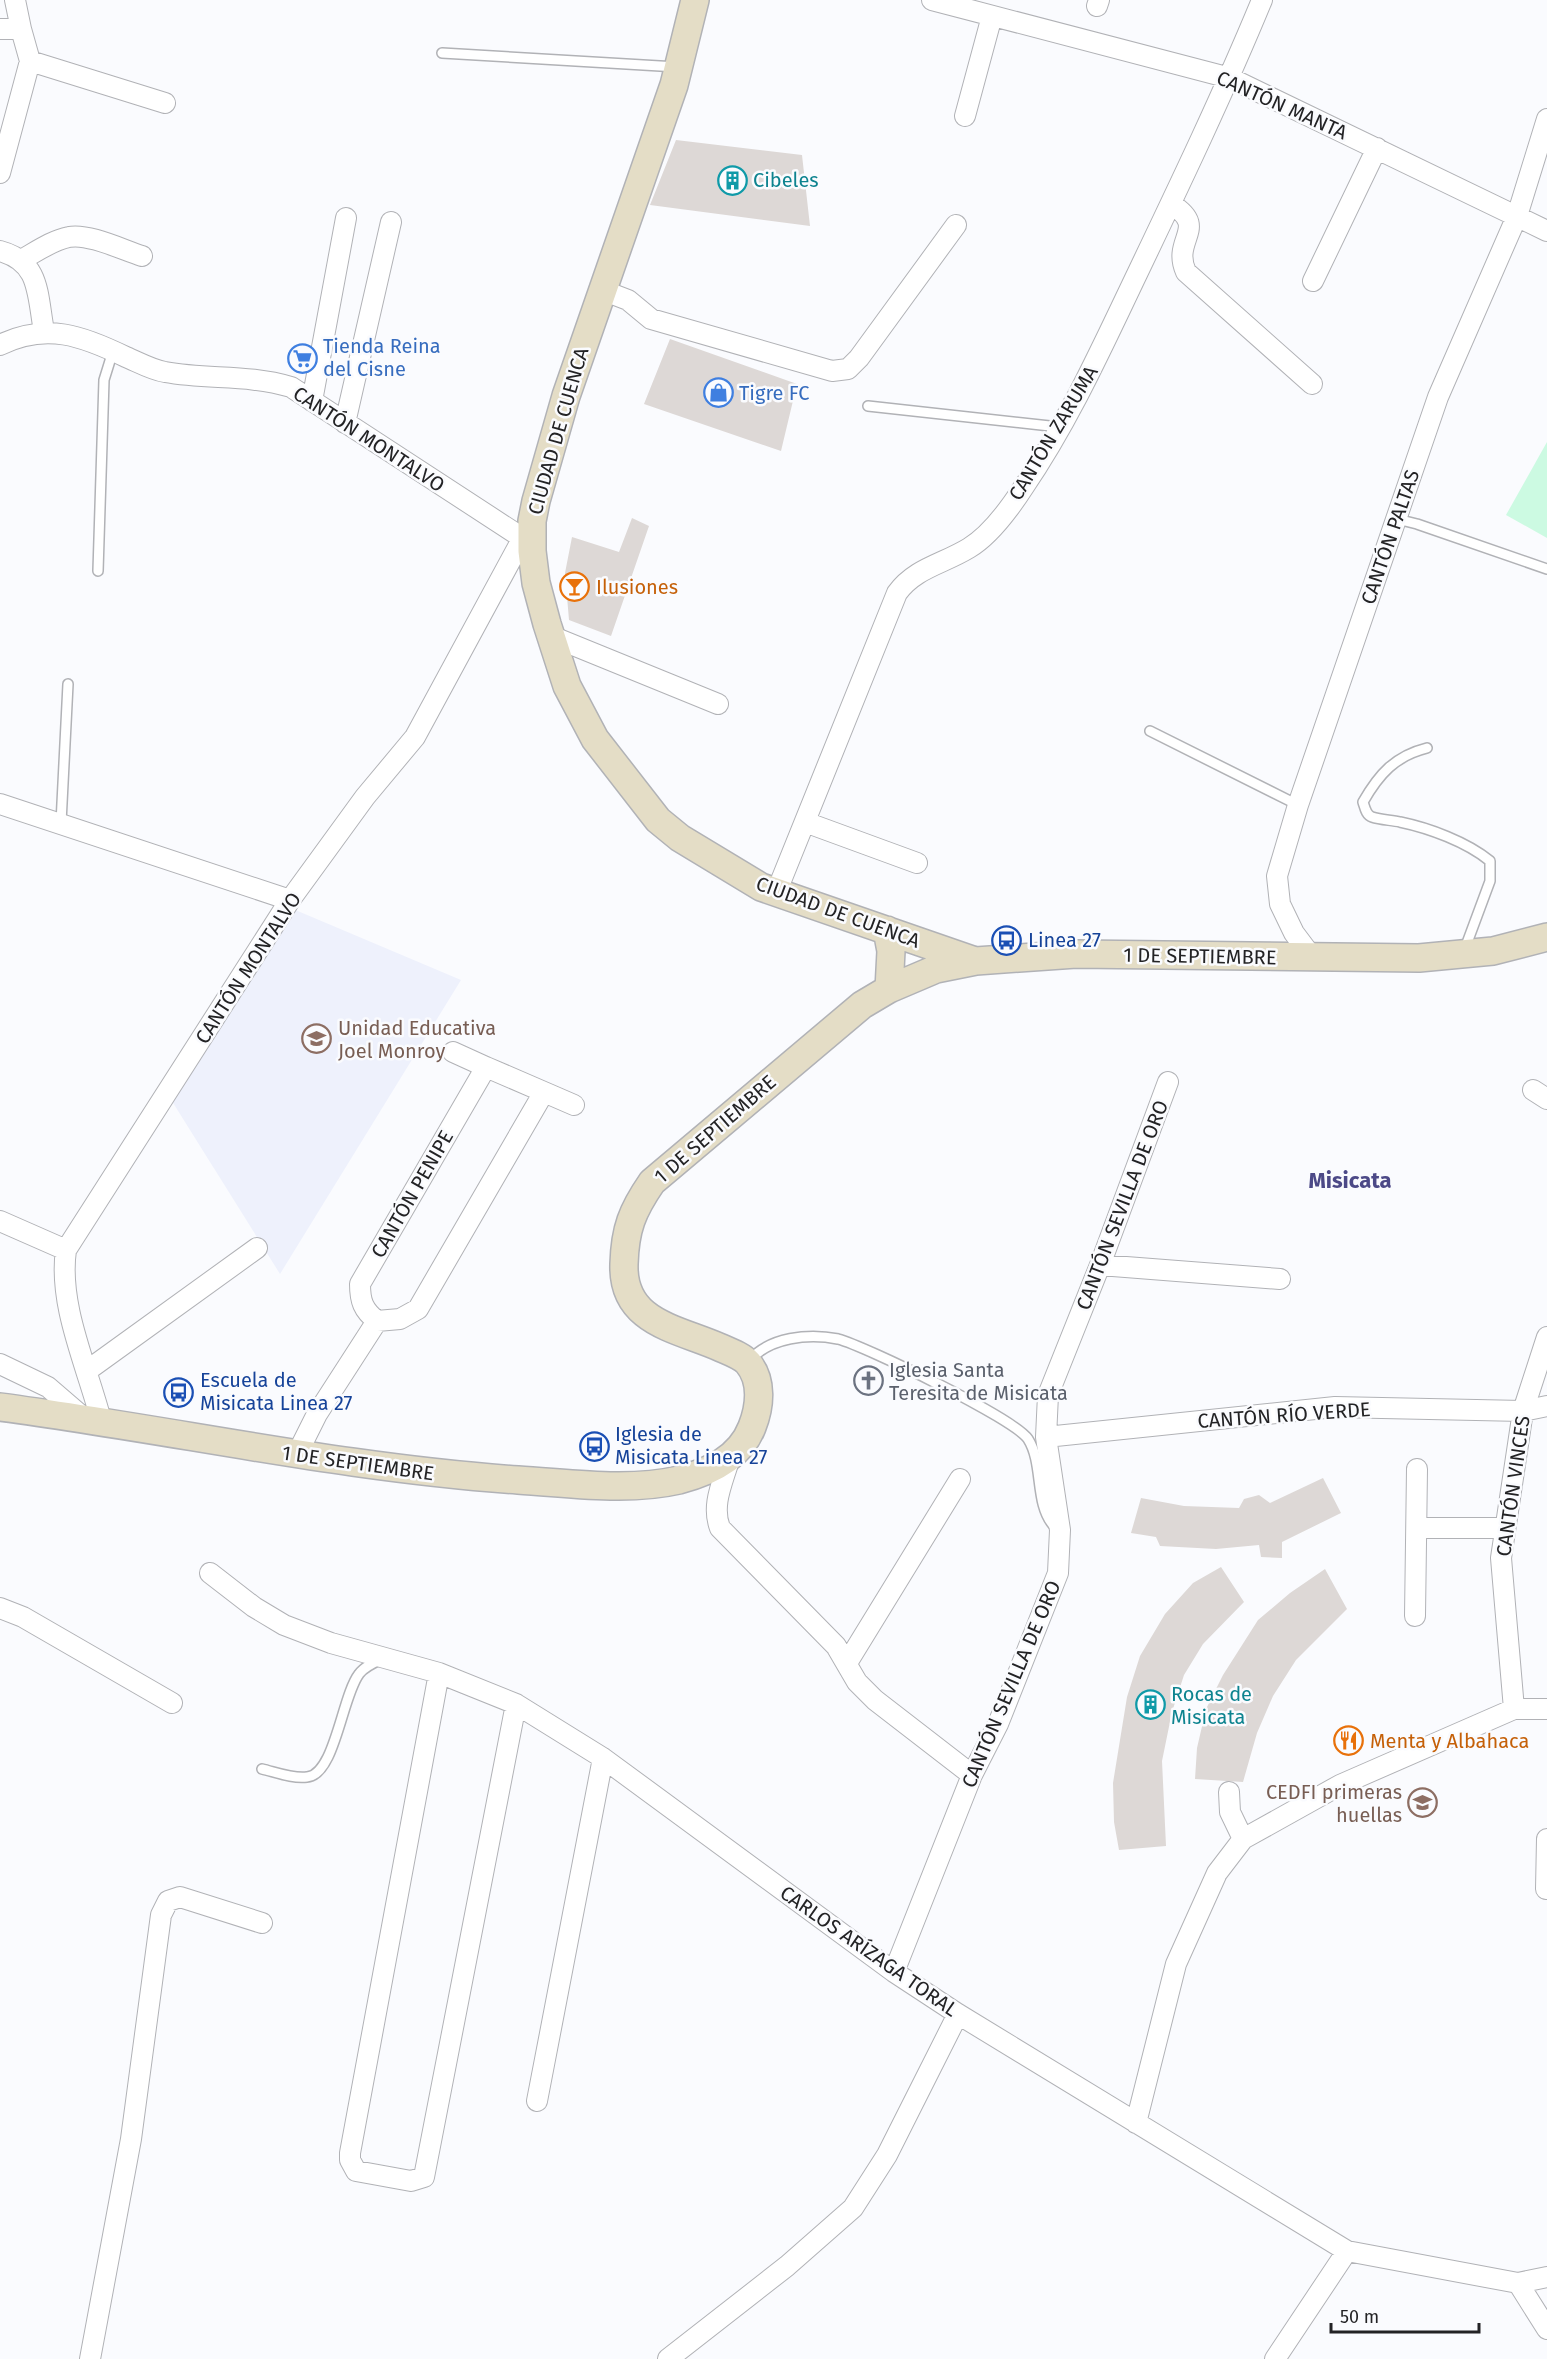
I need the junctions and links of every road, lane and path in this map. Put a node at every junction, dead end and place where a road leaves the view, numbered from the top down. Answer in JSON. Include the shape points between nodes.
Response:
{"nodes":[{"id":1,"x":15,"y":0,"type":"edge"},
{"id":2,"x":695,"y":0,"type":"edge"},
{"id":3,"x":933,"y":0,"type":"edge"},
{"id":4,"x":1262,"y":0,"type":"edge"},
{"id":5,"x":992,"y":16,"type":"junction"},
{"id":6,"x":21,"y":28,"type":"junction"},
{"id":7,"x":0,"y":29,"type":"edge"},
{"id":8,"x":442,"y":52,"type":"dead end"},
{"id":9,"x":30,"y":61,"type":"junction"},
{"id":10,"x":679,"y":67,"type":"junction"},
{"id":11,"x":1230,"y":78,"type":"junction"},
{"id":12,"x":165,"y":103,"type":"dead end"},
{"id":13,"x":965,"y":116,"type":"dead end"},
{"id":14,"x":1547,"y":119,"type":"edge"},
{"id":15,"x":1377,"y":148,"type":"junction"},
{"id":16,"x":0,"y":173,"type":"edge"},
{"id":17,"x":1171,"y":204,"type":"junction"},
{"id":18,"x":1517,"y":216,"type":"junction"},
{"id":19,"x":346,"y":218,"type":"dead end"},
{"id":20,"x":956,"y":225,"type":"dead end"},
{"id":21,"x":395,"y":226,"type":"dead end"},
{"id":22,"x":1547,"y":231,"type":"edge"},
{"id":23,"x":0,"y":251,"type":"edge"},
{"id":24,"x":142,"y":256,"type":"dead end"},
{"id":25,"x":23,"y":260,"type":"junction"},
{"id":26,"x":1313,"y":281,"type":"dead end"},
{"id":27,"x":602,"y":290,"type":"junction"},
{"id":28,"x":44,"y":332,"type":"junction"},
{"id":29,"x":0,"y":345,"type":"edge"},
{"id":30,"x":113,"y":351,"type":"junction"},
{"id":31,"x":1312,"y":384,"type":"dead end"},
{"id":32,"x":312,"y":400,"type":"junction"},
{"id":33,"x":868,"y":406,"type":"dead end"},
{"id":34,"x":350,"y":427,"type":"junction"},
{"id":35,"x":1059,"y":427,"type":"junction"},
{"id":36,"x":1396,"y":519,"type":"junction"},
{"id":37,"x":526,"y":529,"type":"junction"},
{"id":38,"x":1547,"y":569,"type":"edge"},
{"id":39,"x":98,"y":571,"type":"dead end"},
{"id":40,"x":551,"y":636,"type":"junction"},
{"id":41,"x":68,"y":684,"type":"dead end"},
{"id":42,"x":718,"y":704,"type":"dead end"},
{"id":43,"x":1150,"y":731,"type":"dead end"},
{"id":44,"x":1427,"y":748,"type":"dead end"},
{"id":45,"x":0,"y":804,"type":"edge"},
{"id":46,"x":1298,"y":805,"type":"junction"},
{"id":47,"x":805,"y":822,"type":"junction"},
{"id":48,"x":61,"y":823,"type":"junction"},
{"id":49,"x":917,"y":863,"type":"dead end"},
{"id":50,"x":776,"y":892,"type":"junction"},
{"id":51,"x":291,"y":900,"type":"junction"},
{"id":52,"x":887,"y":930,"type":"junction"},
{"id":53,"x":1547,"y":937,"type":"edge"},
{"id":54,"x":1463,"y":954,"type":"junction"},
{"id":55,"x":1312,"y":957,"type":"junction"},
{"id":56,"x":976,"y":961,"type":"junction"},
{"id":57,"x":889,"y":989,"type":"junction"},
{"id":58,"x":453,"y":1052,"type":"dead end"},
{"id":59,"x":486,"y":1067,"type":"junction"},
{"id":60,"x":1168,"y":1082,"type":"dead end"},
{"id":61,"x":544,"y":1092,"type":"junction"},
{"id":62,"x":574,"y":1105,"type":"dead end"},
{"id":63,"x":0,"y":1221,"type":"edge"},
{"id":64,"x":257,"y":1248,"type":"dead end"},
{"id":65,"x":66,"y":1250,"type":"junction"},
{"id":66,"x":1100,"y":1265,"type":"junction"},
{"id":67,"x":1280,"y":1279,"type":"dead end"},
{"id":68,"x":377,"y":1321,"type":"junction"},
{"id":69,"x":1547,"y":1337,"type":"edge"},
{"id":70,"x":747,"y":1362,"type":"junction"},
{"id":71,"x":0,"y":1364,"type":"edge"},
{"id":72,"x":88,"y":1370,"type":"junction"},
{"id":73,"x":1547,"y":1406,"type":"edge"},
{"id":74,"x":0,"y":1407,"type":"edge"},
{"id":75,"x":1523,"y":1411,"type":"junction"},
{"id":76,"x":93,"y":1419,"type":"junction"},
{"id":77,"x":1046,"y":1437,"type":"junction"},
{"id":78,"x":296,"y":1456,"type":"junction"},
{"id":79,"x":729,"y":1460,"type":"junction"},
{"id":80,"x":1417,"y":1469,"type":"dead end"},
{"id":81,"x":960,"y":1479,"type":"dead end"},
{"id":82,"x":1417,"y":1528,"type":"junction"},
{"id":83,"x":1505,"y":1528,"type":"junction"},
{"id":84,"x":1060,"y":1530,"type":"junction"},
{"id":85,"x":210,"y":1573,"type":"dead end"},
{"id":86,"x":0,"y":1608,"type":"edge"},
{"id":87,"x":1415,"y":1616,"type":"dead end"},
{"id":88,"x":384,"y":1658,"type":"junction"},
{"id":89,"x":847,"y":1663,"type":"junction"},
{"id":90,"x":439,"y":1673,"type":"junction"},
{"id":91,"x":172,"y":1703,"type":"dead end"},
{"id":92,"x":516,"y":1704,"type":"junction"},
{"id":93,"x":1514,"y":1709,"type":"junction"},
{"id":94,"x":1547,"y":1709,"type":"edge"},
{"id":95,"x":603,"y":1758,"type":"junction"},
{"id":96,"x":262,"y":1769,"type":"dead end"},
{"id":97,"x":972,"y":1775,"type":"junction"},
{"id":98,"x":1229,"y":1792,"type":"dead end"},
{"id":99,"x":1244,"y":1839,"type":"junction"},
{"id":100,"x":1547,"y":1839,"type":"edge"},
{"id":101,"x":1546,"y":1889,"type":"edge"},
{"id":102,"x":262,"y":1923,"type":"dead end"},
{"id":103,"x":894,"y":1972,"type":"junction"},
{"id":104,"x":958,"y":2014,"type":"junction"},
{"id":105,"x":537,"y":2101,"type":"dead end"},
{"id":106,"x":1136,"y":2123,"type":"junction"},
{"id":107,"x":1347,"y":2251,"type":"junction"},
{"id":108,"x":1547,"y":2277,"type":"edge"},
{"id":109,"x":1518,"y":2283,"type":"junction"},
{"id":110,"x":1547,"y":2329,"type":"edge"},
{"id":111,"x":90,"y":2359,"type":"edge"},
{"id":112,"x":668,"y":2359,"type":"edge"},
{"id":113,"x":1275,"y":2359,"type":"edge"}],
"edges":[{"from":1,"to":6,"type":"street"},
{"from":2,"to":10,"type":"street","name":"CIUDAD DE CUENCA"},
{"from":3,"to":5,"type":"street","name":"CANTÓN MANTA"},
{"from":4,"to":11,"type":"street","name":"CANTÓN ZARUMA"},
{"from":5,"to":11,"type":"street","name":"CANTÓN MANTA"},
{"from":5,"to":13,"type":"street"},
{"from":6,"to":7,"type":"street"},
{"from":6,"to":9,"type":"street"},
{"from":8,"to":10,"type":"lane"},
{"from":9,"to":12,"type":"street"},
{"from":9,"to":16,"type":"street"},
{"from":10,"to":27,"type":"street","name":"CIUDAD DE CUENCA"},
{"from":11,"to":15,"type":"street","name":"CANTÓN MANTA"},
{"from":11,"to":17,"type":"street","name":"CANTÓN ZARUMA"},
{"from":14,"to":18,"type":"street","name":"CANTÓN PALTAS"},
{"from":15,"to":18,"type":"street","name":"CANTÓN MANTA"},
{"from":15,"to":26,"type":"street"},
{"from":17,"to":31,"type":"street","via":[[1188,218],[1189,230],[1181,253],[1186,272]]},
{"from":17,"to":35,"type":"street","name":"CANTÓN ZARUMA","via":[[1101,351]]},
{"from":18,"to":22,"type":"street","name":"CANTÓN MANTA"},
{"from":18,"to":36,"type":"street","name":"CANTÓN PALTAS","via":[[1438,397]]},
{"from":19,"to":32,"type":"street"},
{"from":20,"to":27,"type":"street","via":[[848,369],[832,371],[651,319],[628,300]]},
{"from":21,"to":34,"type":"street"},
{"from":23,"to":25,"type":"street"},
{"from":24,"to":25,"type":"street","via":[[72,236]]},
{"from":25,"to":28,"type":"street","via":[[33,274]]},
{"from":27,"to":37,"type":"street","name":"CIUDAD DE CUENCA"},
{"from":28,"to":29,"type":"street","name":"CANTÓN MONTALVO"},
{"from":28,"to":30,"type":"street","name":"CANTÓN MONTALVO","via":[[90,340]]},
{"from":30,"to":32,"type":"street","name":"CANTÓN MONTALVO","via":[[161,372],[264,379],[291,387]]},
{"from":30,"to":39,"type":"lane","via":[[104,380]]},
{"from":32,"to":34,"type":"street","name":"CANTÓN MONTALVO"},
{"from":33,"to":35,"type":"lane"},
{"from":34,"to":37,"type":"street","name":"CANTÓN MONTALVO"},
{"from":35,"to":47,"type":"street","name":"CANTÓN ZARUMA","via":[[1023,489],[998,520],[970,548],[918,572],[897,593]]},
{"from":36,"to":38,"type":"lane"},
{"from":36,"to":46,"type":"street","name":"CANTÓN PALTAS"},
{"from":37,"to":40,"type":"street","name":"CIUDAD DE CUENCA"},
{"from":37,"to":51,"type":"street","name":"CANTÓN MONTALVO","via":[[415,737],[365,797]]},
{"from":40,"to":42,"type":"street"},
{"from":40,"to":50,"type":"street","name":"CIUDAD DE CUENCA","via":[[567,686],[595,739],[658,820],[680,838]]},
{"from":41,"to":48,"type":"lane"},
{"from":43,"to":46,"type":"lane"},
{"from":44,"to":54,"type":"lane","via":[[1406,754],[1389,765],[1364,802],[1365,811],[1371,817],[1429,831],[1478,851],[1490,861],[1490,881]]},
{"from":45,"to":48,"type":"street"},
{"from":46,"to":55,"type":"street","name":"CANTÓN PALTAS","via":[[1277,876],[1280,904],[1294,933]]},
{"from":47,"to":49,"type":"street"},
{"from":47,"to":50,"type":"street","name":"CANTÓN ZARUMA"},
{"from":48,"to":51,"type":"street"},
{"from":50,"to":52,"type":"street","name":"CIUDAD DE CUENCA"},
{"from":51,"to":65,"type":"street","name":"CANTÓN MONTALVO"},
{"from":52,"to":56,"type":"street","name":"CIUDAD DE CUENCA"},
{"from":52,"to":57,"type":"street","via":[[891,951]]},
{"from":53,"to":54,"type":"street","name":"1 DE SEPTIEMBRE","via":[[1493,951]]},
{"from":54,"to":55,"type":"street","name":"1 DE SEPTIEMBRE","via":[[1419,958]]},
{"from":55,"to":56,"type":"street","name":"1 DE SEPTIEMBRE","via":[[1076,954]]},
{"from":56,"to":57,"type":"street","name":"1 DE SEPTIEMBRE","via":[[936,969]]},
{"from":57,"to":70,"type":"street","name":"1 DE SEPTIEMBRE","via":[[862,1005],[652,1182],[628,1225],[623,1278],[629,1299],[645,1316]]},
{"from":58,"to":59,"type":"street"},
{"from":59,"to":61,"type":"street"},
{"from":59,"to":68,"type":"street","name":"CANTÓN PENIPE","via":[[360,1284],[360,1299],[366,1312]]},
{"from":60,"to":66,"type":"street","name":"CANTÓN SEVILLA DE ORO"},
{"from":61,"to":62,"type":"street"},
{"from":61,"to":68,"type":"street","via":[[418,1309],[400,1319]]},
{"from":63,"to":65,"type":"street"},
{"from":64,"to":72,"type":"street"},
{"from":65,"to":72,"type":"street","name":"CANTÓN MONTALVO","via":[[62,1274],[67,1305]]},
{"from":66,"to":67,"type":"street"},
{"from":66,"to":77,"type":"street","name":"CANTÓN SEVILLA DE ORO","via":[[1048,1395]]},
{"from":68,"to":78,"type":"street","via":[[317,1414]]},
{"from":69,"to":75,"type":"street","name":"CANTÓN VINCES"},
{"from":70,"to":79,"type":"street","via":[[758,1381],[759,1404],[751,1429]]},
{"from":70,"to":84,"type":"lane","via":[[775,1342],[798,1338],[838,1340],[950,1389],[1028,1439],[1047,1515]]},
{"from":71,"to":76,"type":"street","via":[[48,1388]]},
{"from":72,"to":76,"type":"street","name":"CANTÓN MONTALVO"},
{"from":73,"to":75,"type":"street","name":"CANTÓN RÍO VERDE"},
{"from":74,"to":76,"type":"street","name":"1 DE SEPTIEMBRE"},
{"from":75,"to":77,"type":"street","name":"CANTÓN RÍO VERDE","via":[[1335,1407]]},
{"from":75,"to":83,"type":"street","name":"CANTÓN VINCES"},
{"from":76,"to":78,"type":"street","name":"1 DE SEPTIEMBRE"},
{"from":77,"to":84,"type":"street","name":"CANTÓN SEVILLA DE ORO"},
{"from":78,"to":79,"type":"street","name":"1 DE SEPTIEMBRE","via":[[428,1474],[628,1486],[678,1480]]},
{"from":79,"to":89,"type":"street","via":[[715,1516],[720,1528],[836,1646]]},
{"from":80,"to":82,"type":"street"},
{"from":81,"to":89,"type":"street"},
{"from":82,"to":83,"type":"street"},
{"from":82,"to":87,"type":"street"},
{"from":83,"to":93,"type":"street","name":"CANTÓN VINCES","via":[[1501,1558]]},
{"from":84,"to":97,"type":"street","name":"CANTÓN SEVILLA DE ORO","via":[[1058,1573],[998,1724]]},
{"from":85,"to":88,"type":"street","name":"CARLOS ARÍZAGA TORAL","via":[[284,1625]]},
{"from":86,"to":91,"type":"street","via":[[23,1617]]},
{"from":88,"to":90,"type":"street","name":"CARLOS ARÍZAGA TORAL"},
{"from":88,"to":96,"type":"lane","via":[[360,1672],[351,1686],[321,1772],[308,1778]]},
{"from":89,"to":97,"type":"street","via":[[857,1682],[875,1700]]},
{"from":90,"to":92,"type":"street","name":"CARLOS ARÍZAGA TORAL"},
{"from":90,"to":92,"type":"street","via":[[350,2153],[356,2171],[411,2181],[424,2177]]},
{"from":92,"to":95,"type":"street","name":"CARLOS ARÍZAGA TORAL"},
{"from":93,"to":94,"type":"street"},
{"from":93,"to":99,"type":"street","via":[[1340,1785]]},
{"from":95,"to":103,"type":"street","name":"CARLOS ARÍZAGA TORAL"},
{"from":95,"to":105,"type":"street"},
{"from":97,"to":103,"type":"street","name":"CANTÓN SEVILLA DE ORO"},
{"from":98,"to":99,"type":"street","via":[[1230,1812]]},
{"from":99,"to":106,"type":"street","via":[[1217,1873],[1176,1964]]},
{"from":100,"to":101,"type":"street"},
{"from":102,"to":111,"type":"street","via":[[180,1897],[168,1902],[161,1915],[131,2139]]},
{"from":103,"to":104,"type":"street","name":"CARLOS ARÍZAGA TORAL"},
{"from":104,"to":106,"type":"street","name":"CARLOS ARÍZAGA TORAL"},
{"from":104,"to":112,"type":"street","via":[[887,2155],[853,2208],[787,2266]]},
{"from":106,"to":107,"type":"street","name":"CARLOS ARÍZAGA TORAL"},
{"from":107,"to":109,"type":"street","name":"CARLOS ARÍZAGA TORAL"},
{"from":107,"to":113,"type":"street"},
{"from":108,"to":109,"type":"street","name":"CARLOS ARÍZAGA TORAL"},
{"from":109,"to":110,"type":"street"}]}
